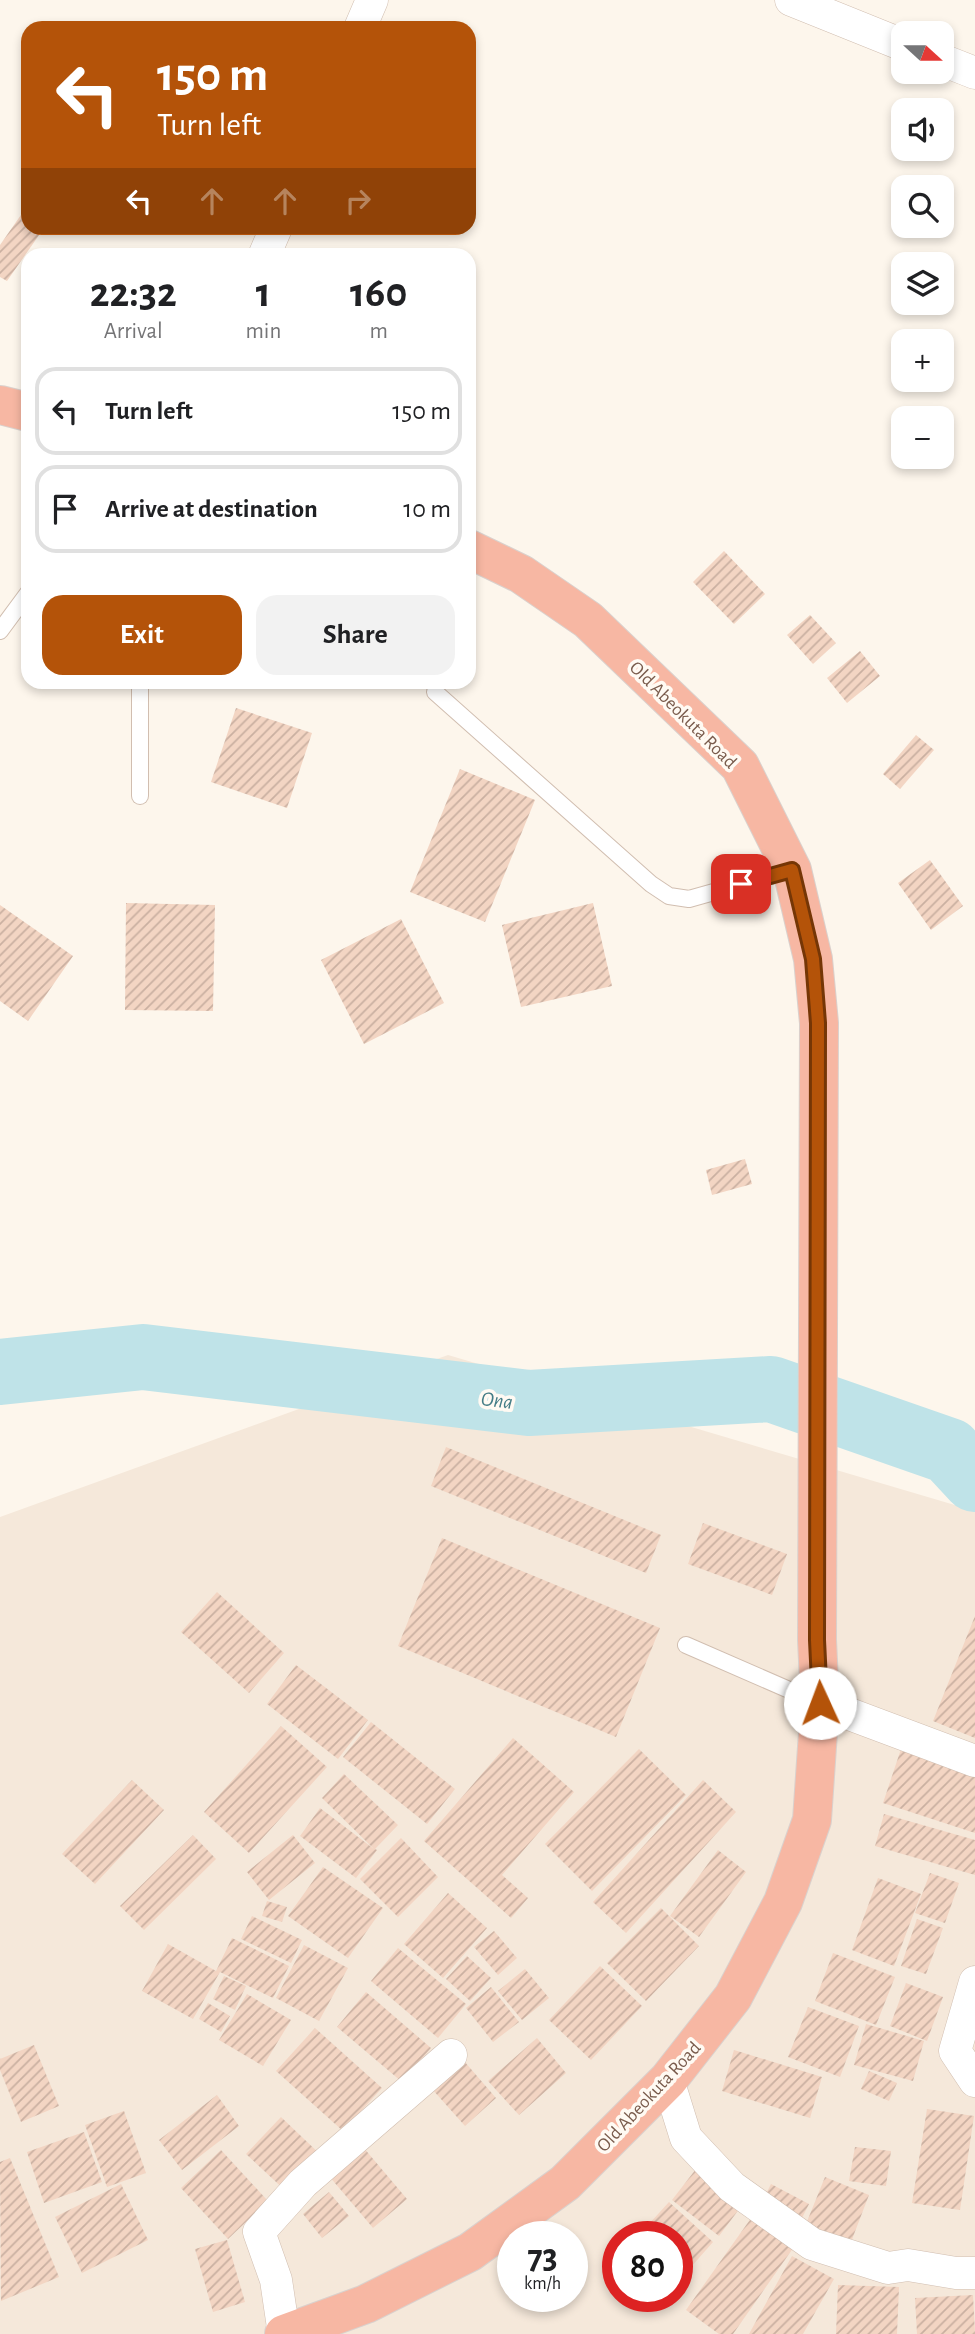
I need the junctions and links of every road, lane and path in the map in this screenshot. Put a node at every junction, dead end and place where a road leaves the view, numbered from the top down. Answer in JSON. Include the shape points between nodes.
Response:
{"nodes":[{"id":1,"x":372,"y":0,"type":"edge"},
{"id":2,"x":791,"y":0,"type":"edge"},
{"id":3,"x":363,"y":21,"type":"edge"},
{"id":4,"x":891,"y":40,"type":"edge"},
{"id":5,"x":954,"y":65,"type":"edge"},
{"id":6,"x":975,"y":73,"type":"edge"},
{"id":7,"x":0,"y":405,"type":"edge"},
{"id":8,"x":21,"y":410,"type":"edge"},
{"id":9,"x":476,"y":552,"type":"edge"},
{"id":10,"x":21,"y":602,"type":"edge"},
{"id":11,"x":0,"y":631,"type":"edge"},
{"id":12,"x":140,"y":689,"type":"edge"},
{"id":13,"x":435,"y":692,"type":"dead end"},
{"id":14,"x":140,"y":796,"type":"dead end"},
{"id":15,"x":792,"y":870,"type":"junction"},
{"id":16,"x":686,"y":1645,"type":"dead end"},
{"id":17,"x":820,"y":1703,"type":"junction"},
{"id":18,"x":975,"y":1760,"type":"edge"},
{"id":19,"x":975,"y":1982,"type":"edge"},
{"id":20,"x":965,"y":2053,"type":"edge"},
{"id":21,"x":451,"y":2055,"type":"dead end"},
{"id":22,"x":668,"y":2080,"type":"junction"},
{"id":23,"x":975,"y":2081,"type":"edge"},
{"id":24,"x":975,"y":2273,"type":"edge"},
{"id":25,"x":284,"y":2334,"type":"edge"}],
"edges":[{"from":1,"to":3,"type":"street"},
{"from":2,"to":4,"type":"street"},
{"from":5,"to":6,"type":"street"},
{"from":7,"to":8,"type":"highway"},
{"from":9,"to":15,"type":"highway","name":"Old Abeokuta Road","via":[[521,574],[588,620],[740,766]]},
{"from":10,"to":11,"type":"lane"},
{"from":12,"to":14,"type":"lane"},
{"from":13,"to":15,"type":"lane","via":[[669,896],[690,899]]},
{"from":15,"to":17,"type":"highway","name":"Old Abeokuta Road","via":[[813,959],[818,1023]]},
{"from":16,"to":17,"type":"lane"},
{"from":17,"to":18,"type":"street"},
{"from":17,"to":22,"type":"highway","name":"Old Abeokuta Road","via":[[812,1820],[783,1902],[733,1997]]},
{"from":19,"to":20,"type":"street"},
{"from":20,"to":23,"type":"street"},
{"from":21,"to":25,"type":"street","via":[[303,2183],[259,2232],[276,2280]]},
{"from":22,"to":24,"type":"street","via":[[686,2138],[732,2187],[812,2244],[888,2267]]},
{"from":22,"to":25,"type":"highway","name":"Old Abeokuta Road","via":[[565,2183],[470,2252],[366,2304]]}]}
